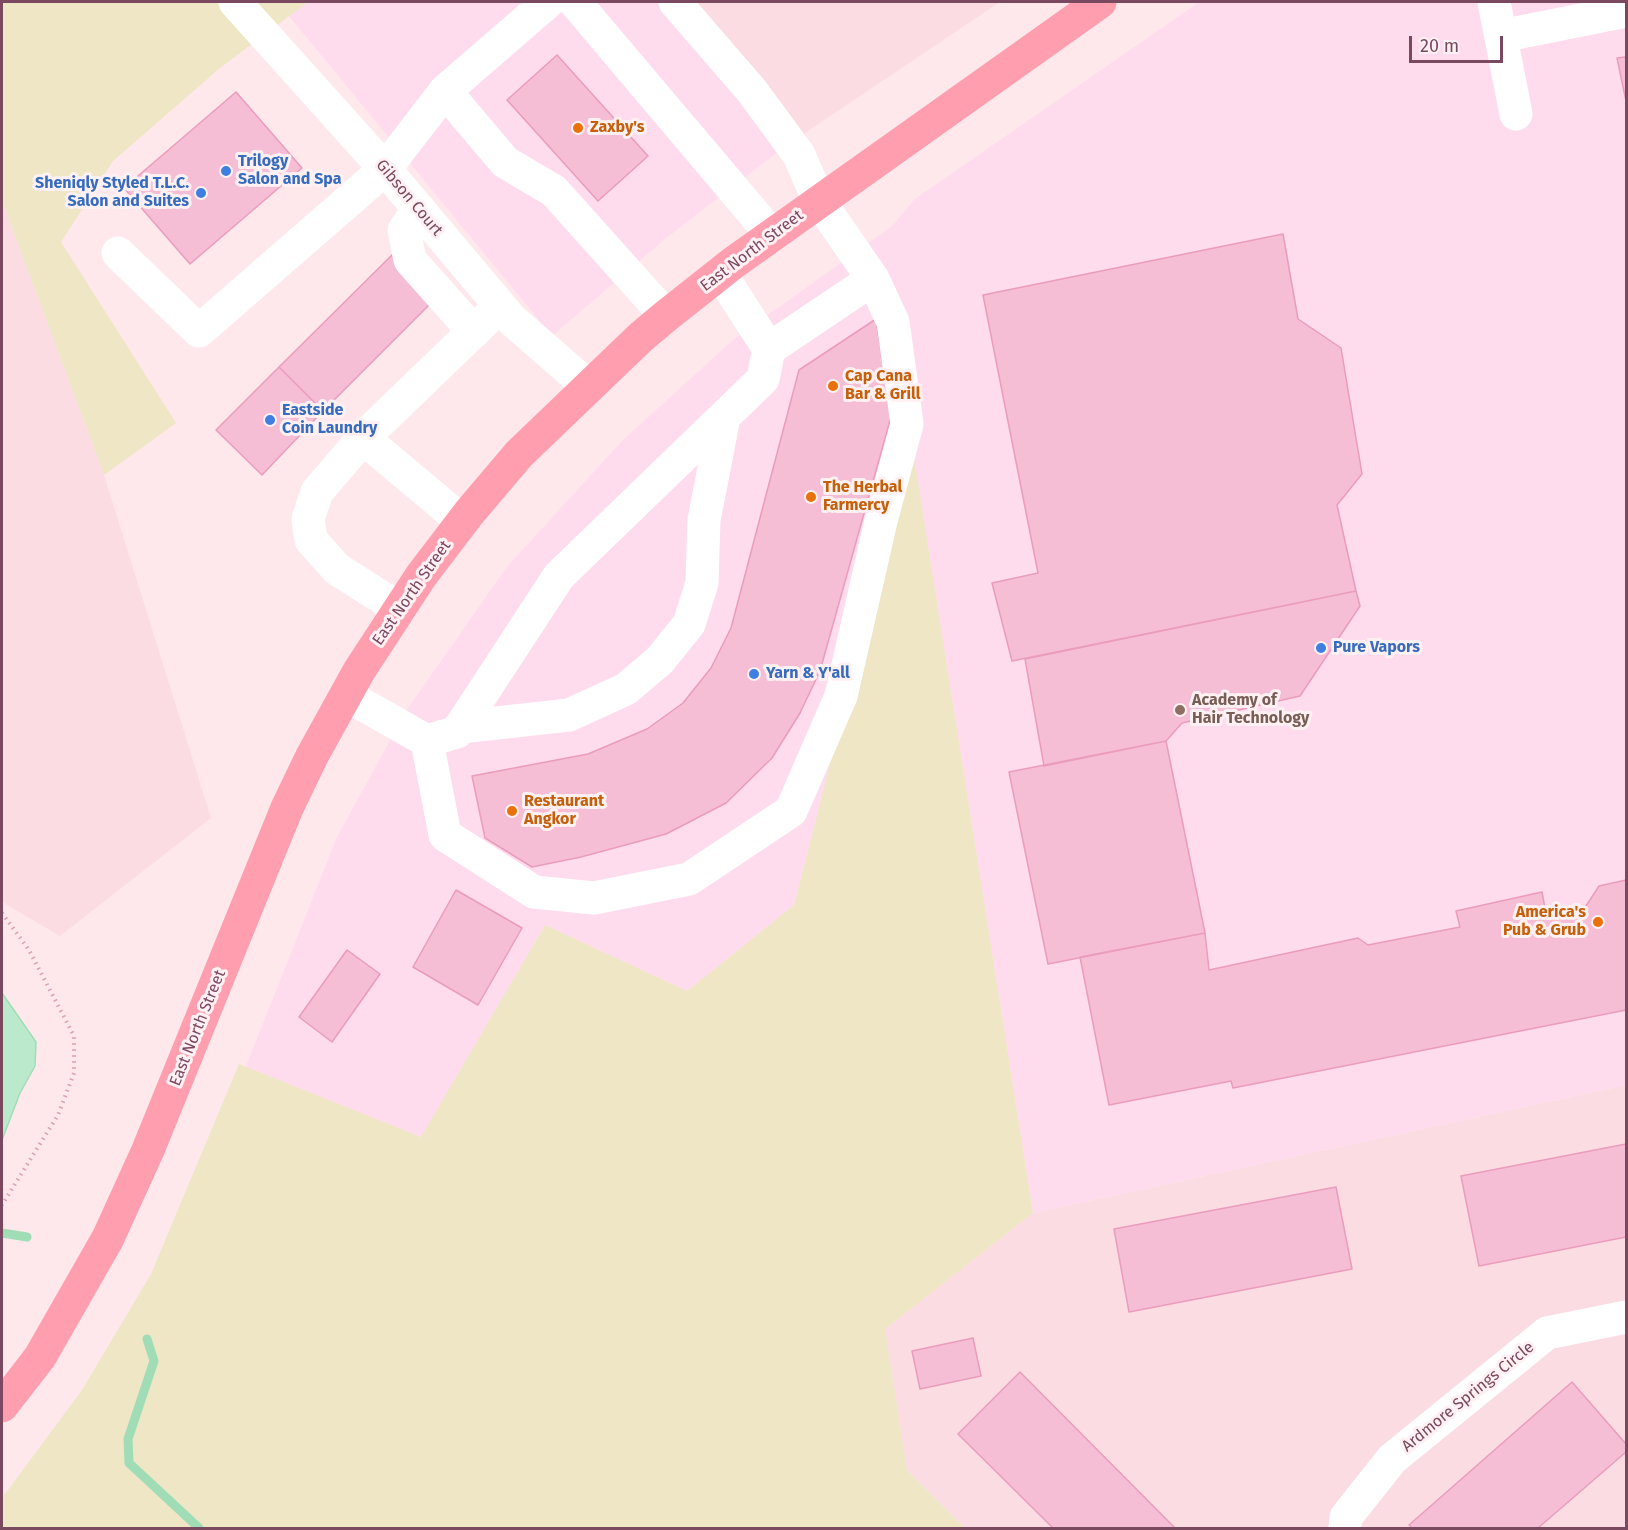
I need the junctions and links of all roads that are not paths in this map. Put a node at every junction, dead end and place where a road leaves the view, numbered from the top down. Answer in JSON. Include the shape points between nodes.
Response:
{"nodes":[{"id":1,"x":235,"y":2,"type":"edge"},
{"id":2,"x":548,"y":2,"type":"edge"},
{"id":3,"x":575,"y":2,"type":"edge"},
{"id":4,"x":675,"y":2,"type":"edge"},
{"id":5,"x":1100,"y":2,"type":"edge"},
{"id":6,"x":1494,"y":2,"type":"edge"},
{"id":7,"x":1626,"y":11,"type":"edge"},
{"id":8,"x":1501,"y":36,"type":"junction"},
{"id":9,"x":445,"y":91,"type":"junction"},
{"id":10,"x":1516,"y":114,"type":"dead end"},
{"id":11,"x":385,"y":169,"type":"junction"},
{"id":12,"x":819,"y":201,"type":"junction"},
{"id":13,"x":419,"y":209,"type":"junction"},
{"id":14,"x":772,"y":235,"type":"junction"},
{"id":15,"x":118,"y":254,"type":"dead end"},
{"id":16,"x":720,"y":273,"type":"junction"},
{"id":17,"x":873,"y":279,"type":"junction"},
{"id":18,"x":500,"y":306,"type":"junction"},
{"id":19,"x":666,"y":316,"type":"junction"},
{"id":20,"x":474,"y":332,"type":"junction"},
{"id":21,"x":769,"y":349,"type":"junction"},
{"id":22,"x":589,"y":387,"type":"junction"},
{"id":23,"x":724,"y":417,"type":"junction"},
{"id":24,"x":363,"y":438,"type":"junction"},
{"id":25,"x":462,"y":521,"type":"junction"},
{"id":26,"x":400,"y":609,"type":"junction"},
{"id":27,"x":346,"y":695,"type":"junction"},
{"id":28,"x":460,"y":727,"type":"junction"},
{"id":29,"x":427,"y":741,"type":"junction"},
{"id":30,"x":1626,"y":1317,"type":"edge"},
{"id":31,"x":2,"y":1406,"type":"edge"},
{"id":32,"x":1345,"y":1528,"type":"edge"}],
"edges":[{"from":1,"to":11,"type":"street","name":"Gibson Court"},
{"from":2,"to":9,"type":"street"},
{"from":3,"to":14,"type":"street"},
{"from":4,"to":12,"type":"street","via":[[752,91],[799,155]]},
{"from":5,"to":12,"type":"main road","name":"East North Street"},
{"from":6,"to":8,"type":"street"},
{"from":7,"to":8,"type":"street"},
{"from":8,"to":10,"type":"street"},
{"from":9,"to":11,"type":"street"},
{"from":9,"to":19,"type":"street","via":[[505,162],[554,191]]},
{"from":11,"to":13,"type":"street","name":"Gibson Court"},
{"from":11,"to":15,"type":"street","via":[[199,332]]},
{"from":12,"to":14,"type":"main road","name":"East North Street"},
{"from":12,"to":17,"type":"street"},
{"from":13,"to":18,"type":"street","name":"Gibson Court"},
{"from":13,"to":20,"type":"street","via":[[404,230],[410,260]]},
{"from":14,"to":16,"type":"main road","name":"East North Street"},
{"from":16,"to":19,"type":"main road","name":"East North Street"},
{"from":16,"to":21,"type":"street"},
{"from":17,"to":21,"type":"street"},
{"from":17,"to":29,"type":"street","via":[[893,322],[907,424],[841,696],[791,811],[689,879],[594,898],[534,892],[445,835]]},
{"from":18,"to":20,"type":"street"},
{"from":18,"to":22,"type":"street","name":"Gibson Court"},
{"from":19,"to":22,"type":"main road","name":"East North Street"},
{"from":20,"to":24,"type":"street"},
{"from":21,"to":23,"type":"street","via":[[763,379]]},
{"from":22,"to":25,"type":"main road","name":"East North Street","via":[[519,454]]},
{"from":23,"to":28,"type":"street","via":[[559,576]]},
{"from":23,"to":28,"type":"street","via":[[704,520],[702,583],[689,624],[660,660],[626,689],[569,715]]},
{"from":24,"to":25,"type":"street"},
{"from":24,"to":26,"type":"street","via":[[317,492],[308,519],[311,540],[337,569]]},
{"from":25,"to":26,"type":"main road","name":"East North Street"},
{"from":26,"to":27,"type":"main road","name":"East North Street"},
{"from":27,"to":29,"type":"street"},
{"from":27,"to":31,"type":"main road","name":"East North Street","via":[[287,808],[148,1150],[108,1238],[40,1357]]},
{"from":28,"to":29,"type":"street","via":[[457,732]]},
{"from":30,"to":32,"type":"street","name":"Ardmore Springs Circle","via":[[1547,1333],[1392,1459],[1346,1517]]}]}
